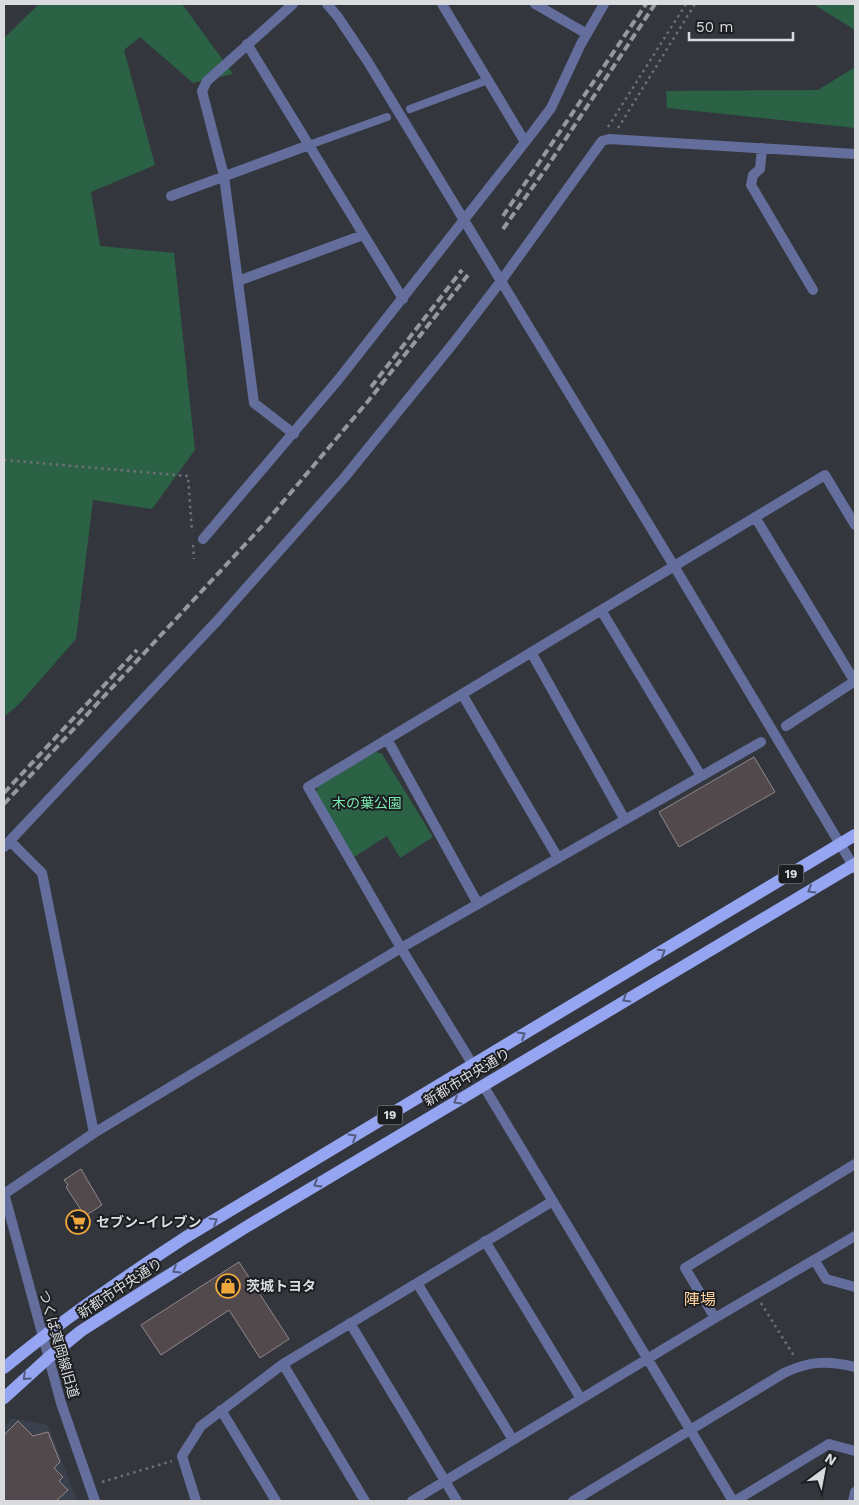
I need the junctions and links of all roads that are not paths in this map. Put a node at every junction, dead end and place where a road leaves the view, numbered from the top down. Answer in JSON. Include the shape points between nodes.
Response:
{"nodes":[{"id":1,"x":293,"y":4,"type":"edge"},
{"id":2,"x":327,"y":4,"type":"edge"},
{"id":3,"x":535,"y":4,"type":"edge"},
{"id":4,"x":604,"y":4,"type":"edge"},
{"id":5,"x":445,"y":5,"type":"edge"},
{"id":6,"x":587,"y":34,"type":"junction"},
{"id":7,"x":247,"y":44,"type":"junction"},
{"id":8,"x":488,"y":80,"type":"junction"},
{"id":9,"x":410,"y":108,"type":"dead end"},
{"id":10,"x":387,"y":117,"type":"dead end"},
{"id":11,"x":525,"y":142,"type":"junction"},
{"id":12,"x":309,"y":145,"type":"junction"},
{"id":13,"x":762,"y":148,"type":"junction"},
{"id":14,"x":855,"y":154,"type":"edge"},
{"id":15,"x":224,"y":176,"type":"junction"},
{"id":16,"x":171,"y":196,"type":"dead end"},
{"id":17,"x":464,"y":220,"type":"junction"},
{"id":18,"x":364,"y":235,"type":"junction"},
{"id":19,"x":238,"y":280,"type":"junction"},
{"id":20,"x":501,"y":281,"type":"junction"},
{"id":21,"x":814,"y":290,"type":"dead end"},
{"id":22,"x":403,"y":299,"type":"junction"},
{"id":23,"x":294,"y":434,"type":"junction"},
{"id":24,"x":756,"y":517,"type":"junction"},
{"id":25,"x":855,"y":525,"type":"edge"},
{"id":26,"x":203,"y":539,"type":"dead end"},
{"id":27,"x":674,"y":566,"type":"junction"},
{"id":28,"x":601,"y":610,"type":"junction"},
{"id":29,"x":531,"y":652,"type":"junction"},
{"id":30,"x":855,"y":682,"type":"edge"},
{"id":31,"x":462,"y":694,"type":"junction"},
{"id":32,"x":786,"y":726,"type":"dead end"},
{"id":33,"x":387,"y":739,"type":"junction"},
{"id":34,"x":761,"y":742,"type":"dead end"},
{"id":35,"x":700,"y":776,"type":"junction"},
{"id":36,"x":624,"y":820,"type":"junction"},
{"id":37,"x":855,"y":835,"type":"edge"},
{"id":38,"x":7,"y":844,"type":"edge"},
{"id":39,"x":840,"y":844,"type":"junction"},
{"id":40,"x":558,"y":858,"type":"junction"},
{"id":41,"x":855,"y":866,"type":"edge"},
{"id":42,"x":478,"y":904,"type":"junction"},
{"id":43,"x":401,"y":948,"type":"junction"},
{"id":44,"x":473,"y":1065,"type":"junction"},
{"id":45,"x":483,"y":1085,"type":"junction"},
{"id":46,"x":94,"y":1133,"type":"junction"},
{"id":47,"x":855,"y":1164,"type":"edge"},
{"id":48,"x":4,"y":1193,"type":"edge"},
{"id":49,"x":553,"y":1201,"type":"junction"},
{"id":50,"x":855,"y":1236,"type":"edge"},
{"id":51,"x":485,"y":1241,"type":"junction"},
{"id":52,"x":815,"y":1261,"type":"junction"},
{"id":53,"x":417,"y":1283,"type":"junction"},
{"id":54,"x":855,"y":1287,"type":"edge"},
{"id":55,"x":715,"y":1318,"type":"junction"},
{"id":56,"x":350,"y":1323,"type":"junction"},
{"id":57,"x":42,"y":1335,"type":"junction"},
{"id":58,"x":48,"y":1358,"type":"junction"},
{"id":59,"x":648,"y":1359,"type":"junction"},
{"id":60,"x":283,"y":1364,"type":"junction"},
{"id":61,"x":855,"y":1367,"type":"edge"},
{"id":62,"x":4,"y":1368,"type":"edge"},
{"id":63,"x":4,"y":1398,"type":"edge"},
{"id":64,"x":581,"y":1400,"type":"junction"},
{"id":65,"x":221,"y":1410,"type":"junction"},
{"id":66,"x":690,"y":1431,"type":"junction"},
{"id":67,"x":513,"y":1440,"type":"junction"},
{"id":68,"x":855,"y":1451,"type":"edge"},
{"id":69,"x":445,"y":1481,"type":"junction"},
{"id":70,"x":855,"y":1492,"type":"edge"},
{"id":71,"x":95,"y":1501,"type":"edge"},
{"id":72,"x":196,"y":1501,"type":"edge"},
{"id":73,"x":276,"y":1501,"type":"edge"},
{"id":74,"x":365,"y":1501,"type":"edge"},
{"id":75,"x":412,"y":1501,"type":"edge"},
{"id":76,"x":457,"y":1501,"type":"edge"},
{"id":77,"x":574,"y":1501,"type":"edge"},
{"id":78,"x":734,"y":1501,"type":"edge"},
{"id":79,"x":853,"y":1501,"type":"edge"}],
"edges":[{"from":1,"to":7,"type":"street"},
{"from":2,"to":17,"type":"street","via":[[358,47]]},
{"from":3,"to":6,"type":"street"},
{"from":4,"to":6,"type":"street"},
{"from":5,"to":8,"type":"street"},
{"from":6,"to":11,"type":"street","via":[[551,108]]},
{"from":7,"to":12,"type":"street"},
{"from":7,"to":15,"type":"street","via":[[206,81],[202,91]]},
{"from":8,"to":9,"type":"street"},
{"from":8,"to":11,"type":"street"},
{"from":10,"to":12,"type":"street"},
{"from":11,"to":17,"type":"street"},
{"from":12,"to":15,"type":"street"},
{"from":12,"to":18,"type":"street"},
{"from":13,"to":14,"type":"street"},
{"from":13,"to":20,"type":"street","via":[[609,139],[602,142]]},
{"from":13,"to":21,"type":"street","via":[[760,168],[753,175],[751,185]]},
{"from":15,"to":16,"type":"street"},
{"from":15,"to":19,"type":"street"},
{"from":17,"to":20,"type":"street"},
{"from":17,"to":22,"type":"street"},
{"from":18,"to":19,"type":"street"},
{"from":18,"to":22,"type":"street"},
{"from":19,"to":23,"type":"street","via":[[254,403]]},
{"from":20,"to":27,"type":"street"},
{"from":20,"to":38,"type":"street","via":[[380,434],[284,546]]},
{"from":22,"to":23,"type":"street"},
{"from":23,"to":26,"type":"street"},
{"from":24,"to":25,"type":"street","via":[[825,475]]},
{"from":24,"to":27,"type":"street"},
{"from":24,"to":30,"type":"street"},
{"from":27,"to":28,"type":"street"},
{"from":27,"to":39,"type":"street"},
{"from":28,"to":29,"type":"street"},
{"from":28,"to":35,"type":"street"},
{"from":29,"to":31,"type":"street"},
{"from":29,"to":36,"type":"street"},
{"from":30,"to":32,"type":"street"},
{"from":31,"to":33,"type":"street"},
{"from":31,"to":40,"type":"street"},
{"from":33,"to":42,"type":"street"},
{"from":33,"to":43,"type":"street","via":[[308,787]]},
{"from":34,"to":35,"type":"street"},
{"from":35,"to":36,"type":"street"},
{"from":36,"to":40,"type":"street"},
{"from":37,"to":39,"type":"main road","name":"新都市中央通り","number":"19"},
{"from":38,"to":46,"type":"street","via":[[42,873]]},
{"from":39,"to":41,"type":"street"},
{"from":44,"to":39,"type":"main road","name":"新都市中央通り","number":"19","one_way":true},
{"from":40,"to":42,"type":"street"},
{"from":41,"to":45,"type":"main road","name":"新都市中央通り","number":"19","one_way":true},
{"from":42,"to":43,"type":"street"},
{"from":43,"to":44,"type":"street"},
{"from":43,"to":46,"type":"street"},
{"from":57,"to":44,"type":"main road","name":"新都市中央通り","number":"19","one_way":true,"via":[[179,1242]]},
{"from":45,"to":49,"type":"street"},
{"from":45,"to":58,"type":"main road","name":"新都市中央通り","number":"19","one_way":true,"via":[[159,1281],[81,1331]]},
{"from":46,"to":48,"type":"street"},
{"from":47,"to":55,"type":"street","via":[[685,1268]]},
{"from":48,"to":57,"type":"street","name":"つくば真岡線旧道"},
{"from":49,"to":51,"type":"street"},
{"from":49,"to":59,"type":"street"},
{"from":50,"to":52,"type":"street"},
{"from":51,"to":53,"type":"street"},
{"from":51,"to":64,"type":"street"},
{"from":52,"to":54,"type":"street","via":[[826,1279]]},
{"from":52,"to":55,"type":"street"},
{"from":53,"to":56,"type":"street"},
{"from":53,"to":67,"type":"street"},
{"from":55,"to":59,"type":"street"},
{"from":56,"to":60,"type":"street"},
{"from":56,"to":69,"type":"street"},
{"from":57,"to":58,"type":"street","name":"つくば真岡線旧道"},
{"from":57,"to":62,"type":"main road","name":"新都市中央通り","number":"19"},
{"from":58,"to":63,"type":"main road","name":"新都市中央通り","number":"19","one_way":true},
{"from":58,"to":71,"type":"street","name":"つくば真岡線旧道"},
{"from":59,"to":64,"type":"street"},
{"from":59,"to":66,"type":"street"},
{"from":60,"to":65,"type":"street"},
{"from":60,"to":74,"type":"street"},
{"from":61,"to":66,"type":"street","via":[[823,1362],[800,1366]]},
{"from":64,"to":67,"type":"street"},
{"from":65,"to":72,"type":"street","via":[[202,1426],[182,1456]]},
{"from":65,"to":73,"type":"street"},
{"from":66,"to":77,"type":"street"},
{"from":66,"to":78,"type":"street"},
{"from":67,"to":69,"type":"street"},
{"from":68,"to":78,"type":"street","via":[[829,1444]]},
{"from":69,"to":75,"type":"street"},
{"from":69,"to":76,"type":"street"},
{"from":70,"to":79,"type":"street"}]}
